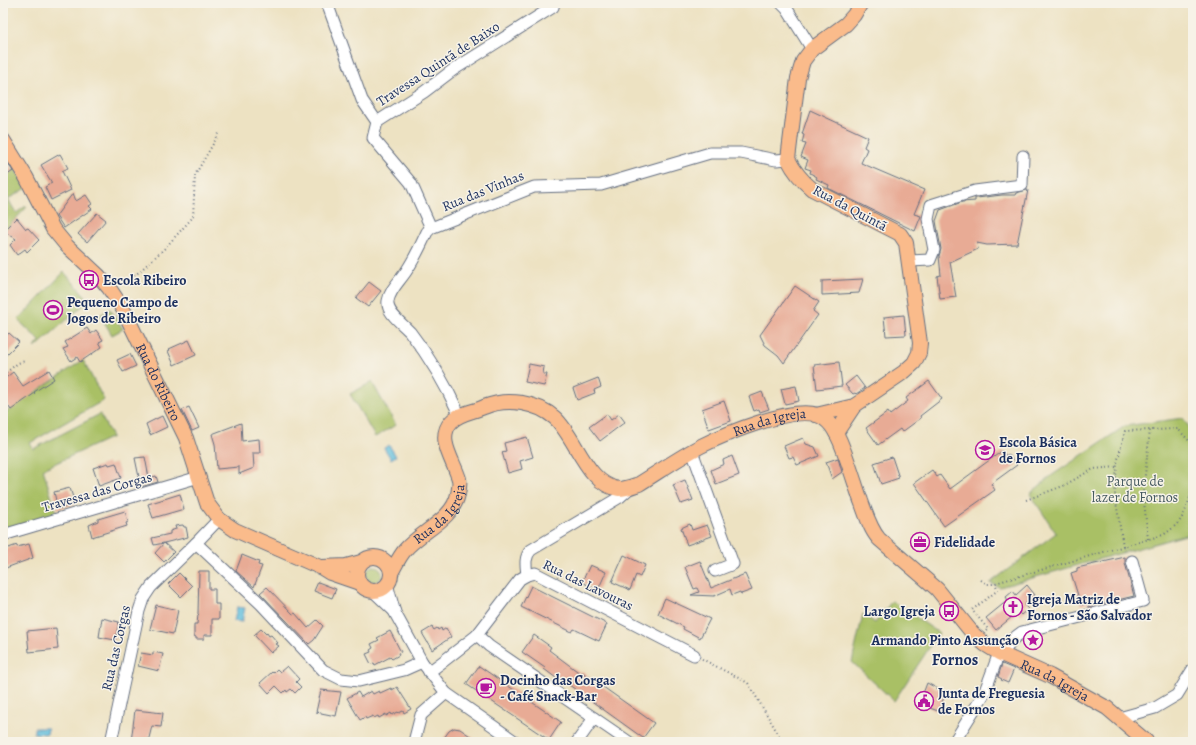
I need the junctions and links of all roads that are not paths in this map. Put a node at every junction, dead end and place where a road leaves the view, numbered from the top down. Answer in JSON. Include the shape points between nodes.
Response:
{"nodes":[{"id":1,"x":327,"y":3,"type":"edge"},
{"id":2,"x":554,"y":3,"type":"edge"},
{"id":3,"x":781,"y":3,"type":"edge"},
{"id":4,"x":861,"y":3,"type":"edge"},
{"id":5,"x":812,"y":49,"type":"junction"},
{"id":6,"x":377,"y":122,"type":"junction"},
{"id":7,"x":3,"y":140,"type":"edge"},
{"id":8,"x":1023,"y":156,"type":"dead end"},
{"id":9,"x":788,"y":159,"type":"junction"},
{"id":10,"x":431,"y":228,"type":"junction"},
{"id":11,"x":910,"y":261,"type":"junction"},
{"id":12,"x":854,"y":406,"type":"junction"},
{"id":13,"x":816,"y":415,"type":"junction"},
{"id":14,"x":460,"y":416,"type":"junction"},
{"id":15,"x":836,"y":432,"type":"junction"},
{"id":16,"x":692,"y":451,"type":"junction"},
{"id":17,"x":199,"y":477,"type":"junction"},
{"id":18,"x":630,"y":488,"type":"junction"},
{"id":19,"x":219,"y":519,"type":"junction"},
{"id":20,"x":3,"y":535,"type":"edge"},
{"id":21,"x":196,"y":543,"type":"junction"},
{"id":22,"x":405,"y":550,"type":"junction"},
{"id":23,"x":377,"y":557,"type":"junction"},
{"id":24,"x":1132,"y":561,"type":"dead end"},
{"id":25,"x":361,"y":562,"type":"junction"},
{"id":26,"x":322,"y":568,"type":"junction"},
{"id":27,"x":715,"y":571,"type":"dead end"},
{"id":28,"x":527,"y":575,"type":"junction"},
{"id":29,"x":389,"y":579,"type":"junction"},
{"id":30,"x":359,"y":583,"type":"junction"},
{"id":31,"x":373,"y":591,"type":"junction"},
{"id":32,"x":395,"y":613,"type":"junction"},
{"id":33,"x":477,"y":635,"type":"junction"},
{"id":34,"x":1000,"y":654,"type":"junction"},
{"id":35,"x":694,"y":656,"type":"road end"},
{"id":36,"x":426,"y":667,"type":"junction"},
{"id":37,"x":1193,"y":668,"type":"edge"},
{"id":38,"x":446,"y":693,"type":"junction"},
{"id":39,"x":594,"y":718,"type":"junction"},
{"id":40,"x":1119,"y":718,"type":"junction"},
{"id":41,"x":111,"y":742,"type":"edge"},
{"id":42,"x":414,"y":742,"type":"edge"},
{"id":43,"x":516,"y":742,"type":"edge"},
{"id":44,"x":577,"y":742,"type":"edge"},
{"id":45,"x":629,"y":742,"type":"edge"},
{"id":46,"x":954,"y":742,"type":"edge"},
{"id":47,"x":1147,"y":742,"type":"edge"}],
"edges":[{"from":1,"to":6,"type":"street","via":[[362,100]]},
{"from":2,"to":6,"type":"street","name":"Travessa Quintã de Baixo","via":[[553,7]]},
{"from":3,"to":5,"type":"street"},
{"from":4,"to":5,"type":"main road","via":[[846,24]]},
{"from":5,"to":9,"type":"main road","via":[[803,61],[798,78]]},
{"from":6,"to":10,"type":"street","via":[[373,138],[411,183]]},
{"from":7,"to":17,"type":"main road","name":"Rua do Ribeiro","via":[[53,229],[118,300],[186,438]]},
{"from":8,"to":11,"type":"street","via":[[1022,185],[975,191],[931,205],[928,219],[934,250],[930,260]]},
{"from":9,"to":10,"type":"street","name":"Rua das Vinhas","via":[[776,160],[741,153],[710,153],[601,185],[534,186]]},
{"from":9,"to":11,"type":"main road","name":"Rua da Quintã","via":[[801,180],[812,189],[900,234],[906,243]]},
{"from":10,"to":14,"type":"street","name":"Rua das Vinhas","via":[[407,271],[391,292],[388,302],[390,310],[430,358]]},
{"from":11,"to":12,"type":"main road","name":"Rua da Quintã","via":[[920,343],[919,354],[904,372]]},
{"from":12,"to":13,"type":"main road","name":"Rua da Quintã"},
{"from":12,"to":15,"type":"main road","name":"Rua da Quintã"},
{"from":13,"to":15,"type":"main road","name":"Rua da Igreja","via":[[824,418]]},
{"from":13,"to":16,"type":"main road","name":"Rua da Igreja","via":[[806,412],[776,418],[721,437]]},
{"from":14,"to":18,"type":"main road","name":"Rua da Igreja","via":[[492,404],[506,402],[528,404],[540,409],[555,418],[564,428],[598,478],[609,485]]},
{"from":14,"to":22,"type":"main road","name":"Rua da Igreja","via":[[451,422],[445,432],[446,446],[459,480],[458,495],[452,510]]},
{"from":15,"to":34,"type":"main road","name":"Rua da Igreja","via":[[874,533],[937,589],[978,638]]},
{"from":16,"to":18,"type":"main road","name":"Rua da Igreja"},
{"from":16,"to":27,"type":"street","via":[[733,564]]},
{"from":17,"to":19,"type":"main road","name":"Rua do Ribeiro","via":[[207,503]]},
{"from":17,"to":20,"type":"street","name":"Travessa das Corgas"},
{"from":18,"to":28,"type":"street","via":[[620,497],[531,550],[526,559]]},
{"from":19,"to":21,"type":"street","name":"Rua das Corgas"},
{"from":19,"to":26,"type":"main road","name":"Rua do Ribeiro","via":[[235,530]]},
{"from":21,"to":36,"type":"street","name":"Rua das Lavouras","via":[[261,604],[323,670],[341,679],[359,681]]},
{"from":21,"to":41,"type":"street","name":"Rua das Corgas","via":[[151,587],[143,599]]},
{"from":22,"to":23,"type":"main road","name":"Rua da Igreja"},
{"from":22,"to":29,"type":"main road","name":"Rua da Igreja"},
{"from":23,"to":25,"type":"main road"},
{"from":23,"to":29,"type":"main road","via":[[386,563]]},
{"from":24,"to":34,"type":"street","via":[[1143,601],[1022,632]]},
{"from":25,"to":26,"type":"main road","name":"Rua do Ribeiro"},
{"from":25,"to":30,"type":"main road","via":[[357,572]]},
{"from":26,"to":30,"type":"main road","name":"Rua do Ribeiro"},
{"from":28,"to":33,"type":"street","name":"Rua das Lavouras","via":[[520,579]]},
{"from":28,"to":35,"type":"street","name":"Rua das Lavouras","via":[[535,573]]},
{"from":29,"to":31,"type":"main road","via":[[378,590]]},
{"from":29,"to":32,"type":"street"},
{"from":30,"to":31,"type":"main road","via":[[367,590]]},
{"from":31,"to":32,"type":"street"},
{"from":32,"to":36,"type":"street"},
{"from":33,"to":36,"type":"street","name":"Rua das Lavouras","via":[[445,660]]},
{"from":33,"to":39,"type":"street","via":[[489,646]]},
{"from":34,"to":40,"type":"main road","name":"Rua da Igreja","via":[[1050,676],[1107,708]]},
{"from":34,"to":46,"type":"street","via":[[984,694]]},
{"from":36,"to":38,"type":"street"},
{"from":37,"to":40,"type":"street","via":[[1177,695],[1155,708]]},
{"from":38,"to":42,"type":"street","via":[[421,715]]},
{"from":38,"to":43,"type":"street"},
{"from":39,"to":44,"type":"street"},
{"from":39,"to":45,"type":"street"},
{"from":40,"to":47,"type":"main road","name":"Rua da Igreja"}]}
